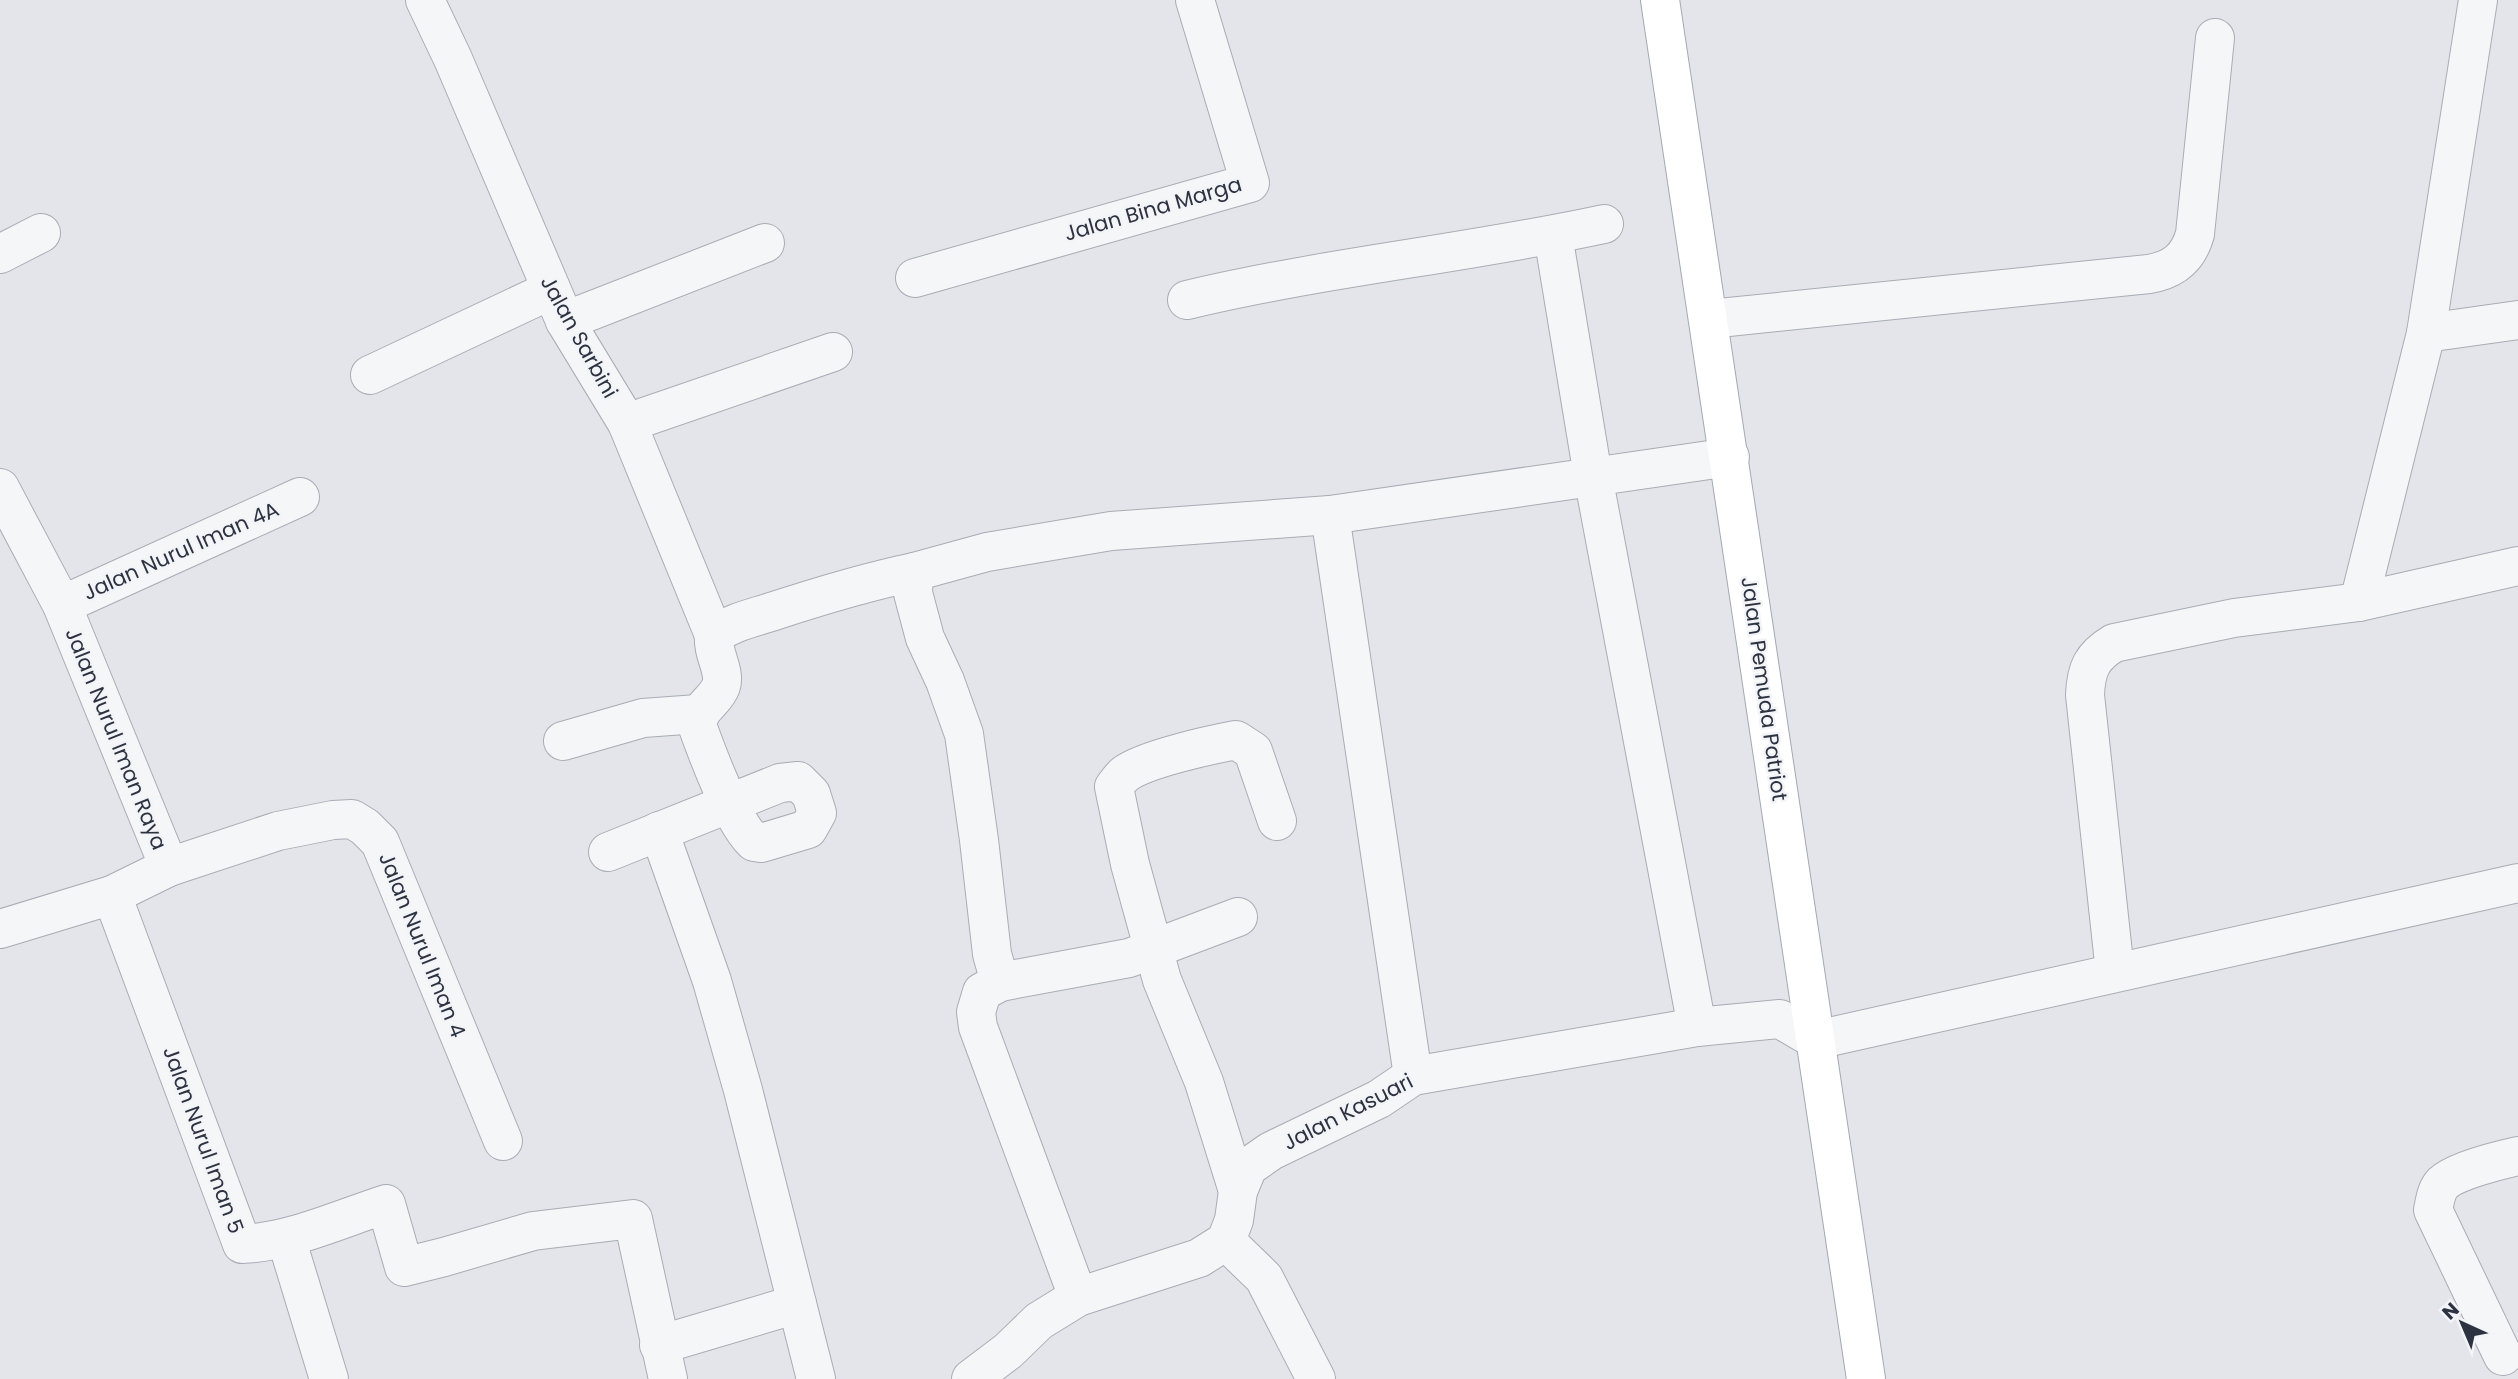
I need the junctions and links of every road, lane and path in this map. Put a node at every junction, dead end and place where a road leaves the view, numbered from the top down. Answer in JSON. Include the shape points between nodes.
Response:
{"nodes":[{"id":1,"x":425,"y":0,"type":"edge"},
{"id":2,"x":1195,"y":0,"type":"edge"},
{"id":3,"x":1660,"y":0,"type":"edge"},
{"id":4,"x":2478,"y":0,"type":"edge"},
{"id":5,"x":2215,"y":38,"type":"dead end"},
{"id":6,"x":1604,"y":224,"type":"dead end"},
{"id":7,"x":41,"y":233,"type":"dead end"},
{"id":8,"x":1553,"y":235,"type":"junction"},
{"id":9,"x":765,"y":243,"type":"dead end"},
{"id":10,"x":0,"y":254,"type":"edge"},
{"id":11,"x":915,"y":278,"type":"dead end"},
{"id":12,"x":1187,"y":300,"type":"dead end"},
{"id":13,"x":558,"y":305,"type":"junction"},
{"id":14,"x":1709,"y":319,"type":"junction"},
{"id":15,"x":2518,"y":320,"type":"edge"},
{"id":16,"x":2426,"y":332,"type":"junction"},
{"id":17,"x":833,"y":352,"type":"dead end"},
{"id":18,"x":370,"y":375,"type":"dead end"},
{"id":19,"x":627,"y":424,"type":"junction"},
{"id":20,"x":1730,"y":457,"type":"junction"},
{"id":21,"x":1593,"y":476,"type":"junction"},
{"id":22,"x":0,"y":488,"type":"edge"},
{"id":23,"x":300,"y":497,"type":"dead end"},
{"id":24,"x":1330,"y":515,"type":"junction"},
{"id":25,"x":2518,"y":566,"type":"edge"},
{"id":26,"x":914,"y":572,"type":"junction"},
{"id":27,"x":2359,"y":602,"type":"junction"},
{"id":28,"x":62,"y":605,"type":"junction"},
{"id":29,"x":714,"y":635,"type":"junction"},
{"id":30,"x":698,"y":714,"type":"junction"},
{"id":31,"x":563,"y":741,"type":"dead end"},
{"id":32,"x":1277,"y":821,"type":"dead end"},
{"id":33,"x":659,"y":831,"type":"junction"},
{"id":34,"x":608,"y":852,"type":"dead end"},
{"id":35,"x":169,"y":867,"type":"junction"},
{"id":36,"x":2518,"y":883,"type":"edge"},
{"id":37,"x":112,"y":894,"type":"junction"},
{"id":38,"x":1238,"y":917,"type":"dead end"},
{"id":39,"x":0,"y":929,"type":"edge"},
{"id":40,"x":1154,"y":950,"type":"junction"},
{"id":41,"x":2115,"y":972,"type":"junction"},
{"id":42,"x":1000,"y":982,"type":"junction"},
{"id":43,"x":1697,"y":1027,"type":"junction"},
{"id":44,"x":1816,"y":1040,"type":"junction"},
{"id":45,"x":1413,"y":1076,"type":"junction"},
{"id":46,"x":503,"y":1141,"type":"dead end"},
{"id":47,"x":2518,"y":1156,"type":"edge"},
{"id":48,"x":1238,"y":1191,"type":"junction"},
{"id":49,"x":286,"y":1238,"type":"junction"},
{"id":50,"x":1226,"y":1241,"type":"junction"},
{"id":51,"x":1078,"y":1297,"type":"junction"},
{"id":52,"x":797,"y":1304,"type":"junction"},
{"id":53,"x":2503,"y":1356,"type":"dead end"},
{"id":54,"x":664,"y":1362,"type":"edge"},
{"id":55,"x":1014,"y":1365,"type":"edge"},
{"id":56,"x":319,"y":1376,"type":"edge"},
{"id":57,"x":816,"y":1379,"type":"edge"},
{"id":58,"x":971,"y":1379,"type":"edge"},
{"id":59,"x":1316,"y":1379,"type":"edge"},
{"id":60,"x":1866,"y":1379,"type":"edge"}],
"edges":[{"from":1,"to":13,"type":"street","name":"Jalan Sarbini"},
{"from":2,"to":11,"type":"street","name":"Jalan Bina Marga","via":[[1250,183]]},
{"from":3,"to":14,"type":"main road","name":"Jalan Pemuda Patriot"},
{"from":4,"to":16,"type":"street"},
{"from":5,"to":14,"type":"street","via":[[2195,234],[2192,247],[2175,266],[2149,274]]},
{"from":6,"to":8,"type":"street"},
{"from":7,"to":10,"type":"street"},
{"from":8,"to":12,"type":"street"},
{"from":8,"to":21,"type":"street"},
{"from":9,"to":13,"type":"street"},
{"from":13,"to":18,"type":"street"},
{"from":13,"to":19,"type":"street","name":"Jalan Sarbini"},
{"from":14,"to":20,"type":"main road","name":"Jalan Pemuda Patriot"},
{"from":15,"to":16,"type":"street"},
{"from":16,"to":27,"type":"street"},
{"from":17,"to":19,"type":"street"},
{"from":19,"to":29,"type":"street","name":"Jalan Sarbini"},
{"from":20,"to":21,"type":"street"},
{"from":20,"to":44,"type":"main road","name":"Jalan Pemuda Patriot"},
{"from":21,"to":24,"type":"street"},
{"from":21,"to":43,"type":"street"},
{"from":22,"to":28,"type":"street","name":"Jalan Nurul Iman Raya"},
{"from":23,"to":28,"type":"street","name":"Jalan Nurul Iman 4A"},
{"from":24,"to":26,"type":"street","via":[[1111,531],[987,552]]},
{"from":24,"to":45,"type":"street"},
{"from":25,"to":27,"type":"street"},
{"from":26,"to":29,"type":"street","via":[[812,598],[736,622]]},
{"from":26,"to":42,"type":"street","via":[[913,593],[925,638],[964,734],[992,954]]},
{"from":27,"to":41,"type":"street","via":[[2234,618],[2115,643],[2092,663],[2085,695]]},
{"from":28,"to":35,"type":"street","name":"Jalan Nurul Iman Raya"},
{"from":29,"to":30,"type":"street","name":"Jalan Sarbini","via":[[721,685]]},
{"from":30,"to":31,"type":"street","via":[[643,719]]},
{"from":30,"to":33,"type":"street","via":[[701,736],[731,804]]},
{"from":32,"to":40,"type":"street","via":[[1253,751],[1236,740],[1125,774],[1114,787],[1117,809]]},
{"from":33,"to":34,"type":"street"},
{"from":33,"to":52,"type":"street","via":[[712,981]]},
{"from":35,"to":37,"type":"street","name":"Jalan Nurul Iman Raya"},
{"from":35,"to":46,"type":"street","name":"Jalan Nurul Iman 4","via":[[278,831],[352,819],[365,827],[380,842]]},
{"from":36,"to":41,"type":"street"},
{"from":37,"to":39,"type":"street","name":"Jalan Nurul Iman Raya"},
{"from":37,"to":49,"type":"street","name":"Jalan Nurul Iman 5","via":[[238,1238],[242,1244]]},
{"from":38,"to":40,"type":"street"},
{"from":40,"to":42,"type":"street"},
{"from":40,"to":48,"type":"street","via":[[1204,1082]]},
{"from":41,"to":44,"type":"street"},
{"from":42,"to":51,"type":"street","via":[[982,992],[976,1012],[978,1027]]},
{"from":43,"to":44,"type":"street","name":"Jalan Kasuari","via":[[1780,1019]]},
{"from":43,"to":45,"type":"street","name":"Jalan Kasuari"},
{"from":44,"to":60,"type":"main road","name":"Jalan Pemuda Patriot"},
{"from":45,"to":48,"type":"street","name":"Jalan Kasuari","via":[[1379,1099],[1248,1167]]},
{"from":47,"to":53,"type":"street","via":[[2461,1174],[2443,1183],[2435,1196],[2434,1210]]},
{"from":48,"to":50,"type":"street","name":"Jalan Kasuari"},
{"from":49,"to":54,"type":"street","name":"Jalan Nurul Iman 5","via":[[386,1204],[404,1267],[533,1231],[633,1219]]},
{"from":49,"to":56,"type":"street"},
{"from":50,"to":51,"type":"street","via":[[1199,1258]]},
{"from":50,"to":59,"type":"street","via":[[1264,1278]]},
{"from":51,"to":55,"type":"street","via":[[1039,1321]]},
{"from":52,"to":54,"type":"street"},
{"from":52,"to":57,"type":"street"},
{"from":55,"to":58,"type":"street"}]}
